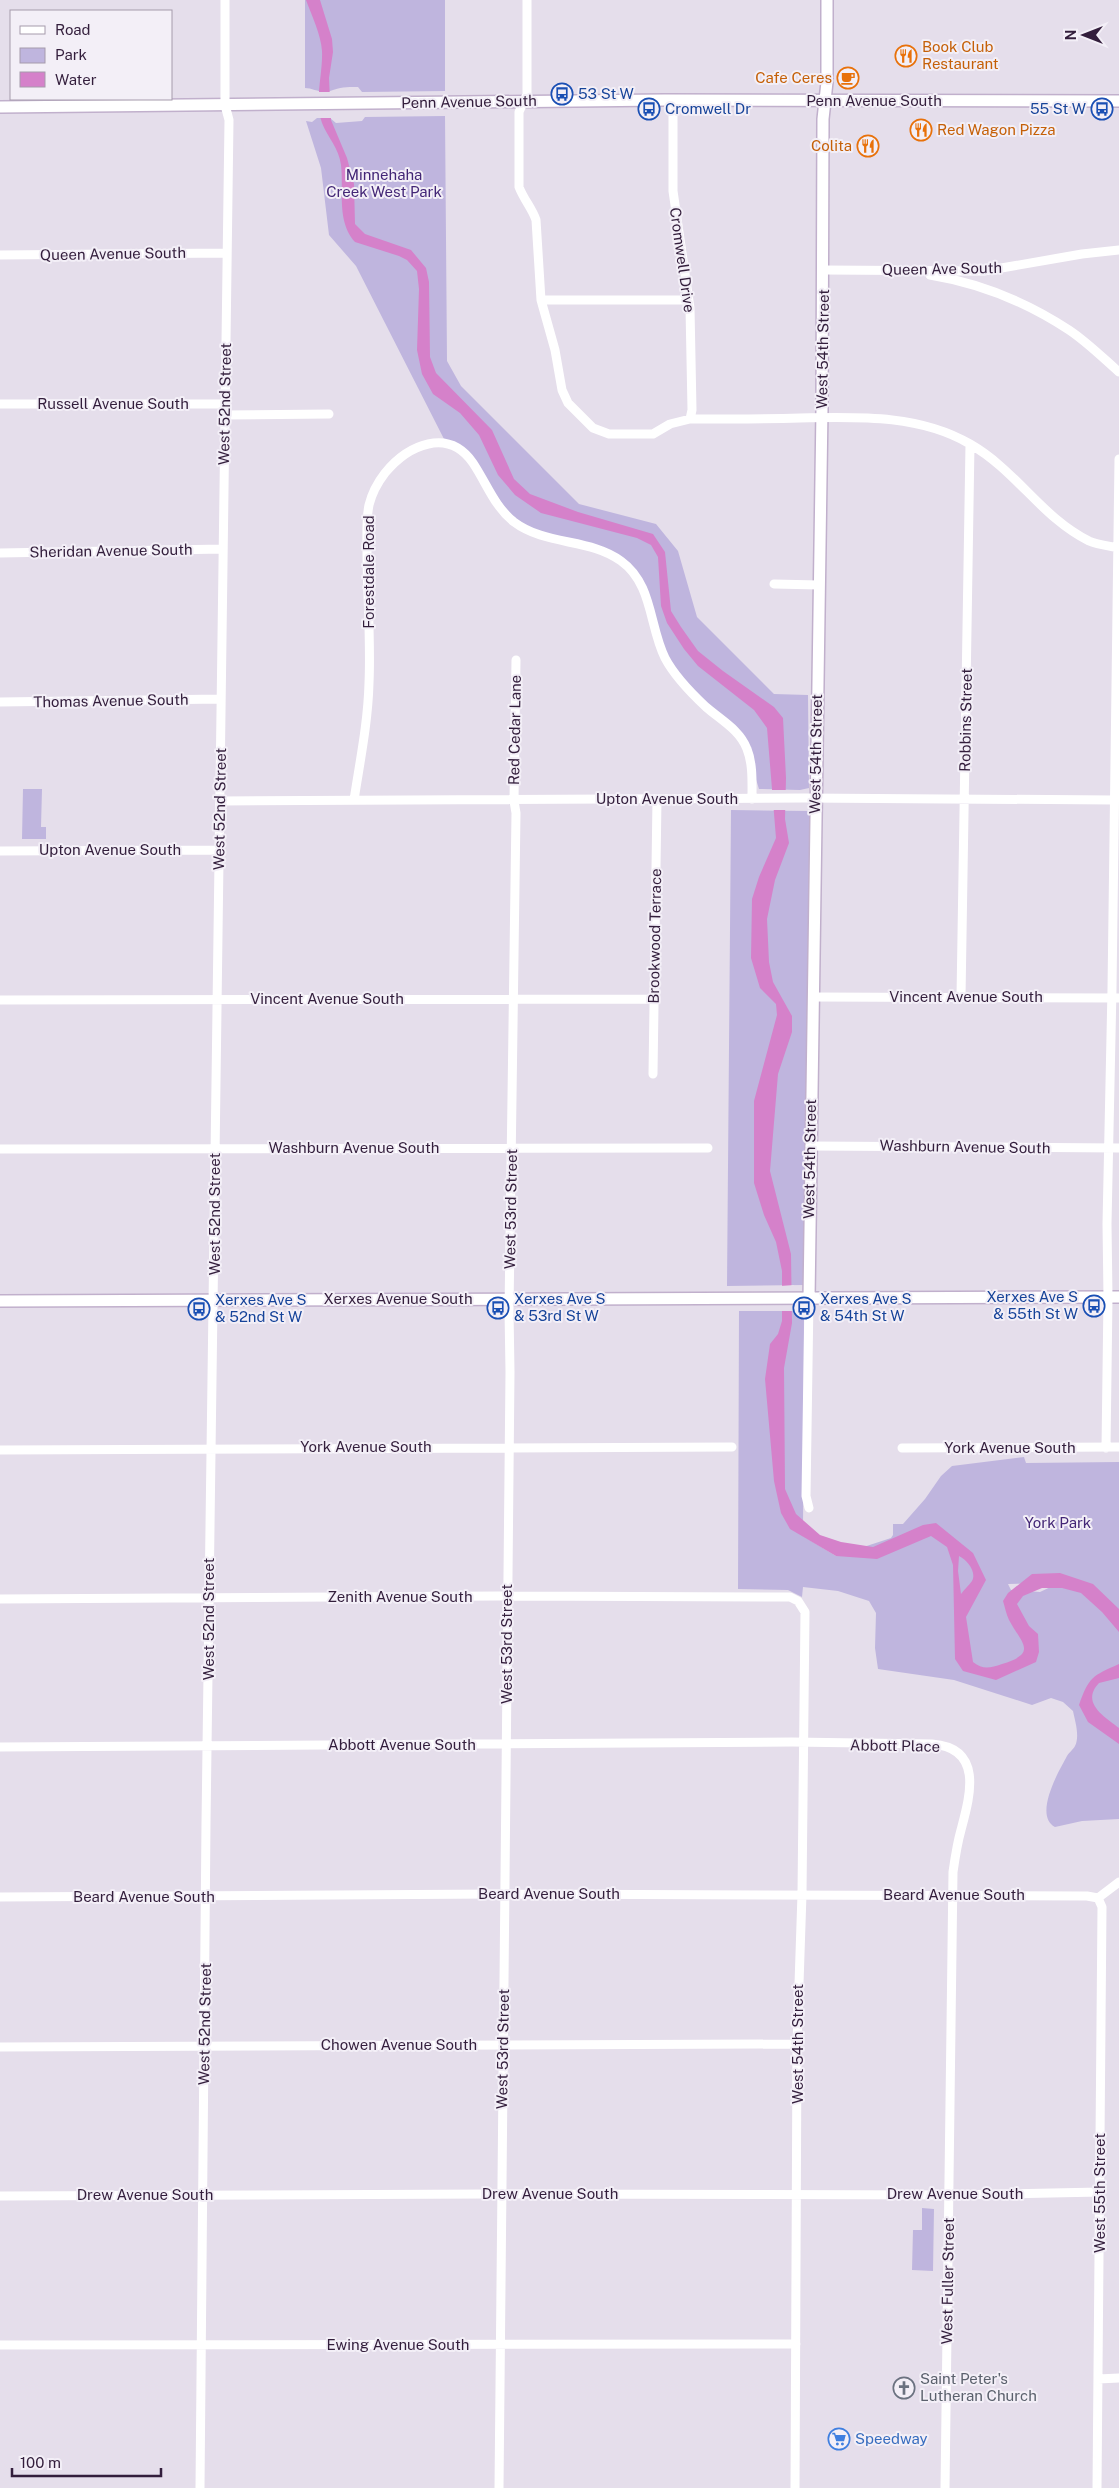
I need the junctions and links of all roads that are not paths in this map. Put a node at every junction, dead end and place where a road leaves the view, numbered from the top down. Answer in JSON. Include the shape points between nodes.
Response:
{"nodes":[{"id":1,"x":225,"y":0,"type":"edge"},
{"id":2,"x":527,"y":0,"type":"edge"},
{"id":3,"x":827,"y":0,"type":"edge"},
{"id":4,"x":673,"y":100,"type":"junction"},
{"id":5,"x":524,"y":101,"type":"junction"},
{"id":6,"x":1119,"y":101,"type":"edge"},
{"id":7,"x":824,"y":102,"type":"junction"},
{"id":8,"x":225,"y":104,"type":"junction"},
{"id":9,"x":0,"y":107,"type":"edge"},
{"id":10,"x":1119,"y":250,"type":"edge"},
{"id":11,"x":226,"y":253,"type":"junction"},
{"id":12,"x":0,"y":256,"type":"edge"},
{"id":13,"x":823,"y":270,"type":"junction"},
{"id":14,"x":898,"y":270,"type":"junction"},
{"id":15,"x":541,"y":300,"type":"junction"},
{"id":16,"x":688,"y":300,"type":"junction"},
{"id":17,"x":1119,"y":372,"type":"edge"},
{"id":18,"x":0,"y":404,"type":"edge"},
{"id":19,"x":225,"y":404,"type":"junction"},
{"id":20,"x":329,"y":414,"type":"dead end"},
{"id":21,"x":225,"y":415,"type":"junction"},
{"id":22,"x":822,"y":418,"type":"junction"},
{"id":23,"x":690,"y":419,"type":"junction"},
{"id":24,"x":970,"y":444,"type":"junction"},
{"id":25,"x":1119,"y":459,"type":"edge"},
{"id":26,"x":1118,"y":548,"type":"edge"},
{"id":27,"x":223,"y":549,"type":"junction"},
{"id":28,"x":0,"y":553,"type":"edge"},
{"id":29,"x":774,"y":584,"type":"dead end"},
{"id":30,"x":819,"y":585,"type":"junction"},
{"id":31,"x":516,"y":660,"type":"dead end"},
{"id":32,"x":1117,"y":697,"type":"edge"},
{"id":33,"x":221,"y":699,"type":"junction"},
{"id":34,"x":0,"y":702,"type":"edge"},
{"id":35,"x":657,"y":798,"type":"junction"},
{"id":36,"x":752,"y":798,"type":"junction"},
{"id":37,"x":816,"y":798,"type":"junction"},
{"id":38,"x":965,"y":799,"type":"junction"},
{"id":39,"x":354,"y":800,"type":"junction"},
{"id":40,"x":514,"y":800,"type":"junction"},
{"id":41,"x":1114,"y":800,"type":"junction"},
{"id":42,"x":220,"y":801,"type":"junction"},
{"id":43,"x":1116,"y":848,"type":"edge"},
{"id":44,"x":219,"y":850,"type":"junction"},
{"id":45,"x":0,"y":851,"type":"edge"},
{"id":46,"x":813,"y":997,"type":"junction"},
{"id":47,"x":961,"y":997,"type":"junction"},
{"id":48,"x":1116,"y":998,"type":"edge"},
{"id":49,"x":217,"y":999,"type":"junction"},
{"id":50,"x":515,"y":999,"type":"junction"},
{"id":51,"x":654,"y":999,"type":"junction"},
{"id":52,"x":0,"y":1000,"type":"edge"},
{"id":53,"x":654,"y":1074,"type":"dead end"},
{"id":54,"x":810,"y":1146,"type":"junction"},
{"id":55,"x":215,"y":1148,"type":"junction"},
{"id":56,"x":512,"y":1148,"type":"junction"},
{"id":57,"x":708,"y":1148,"type":"dead end"},
{"id":58,"x":1109,"y":1148,"type":"junction"},
{"id":59,"x":1119,"y":1148,"type":"edge"},
{"id":60,"x":0,"y":1149,"type":"edge"},
{"id":61,"x":1114,"y":1297,"type":"edge"},
{"id":62,"x":509,"y":1298,"type":"junction"},
{"id":63,"x":809,"y":1299,"type":"junction"},
{"id":64,"x":214,"y":1300,"type":"junction"},
{"id":65,"x":0,"y":1301,"type":"edge"},
{"id":66,"x":509,"y":1447,"type":"junction"},
{"id":67,"x":732,"y":1447,"type":"dead end"},
{"id":68,"x":211,"y":1448,"type":"junction"},
{"id":69,"x":902,"y":1448,"type":"dead end"},
{"id":70,"x":1106,"y":1448,"type":"junction"},
{"id":71,"x":1119,"y":1448,"type":"edge"},
{"id":72,"x":0,"y":1450,"type":"edge"},
{"id":73,"x":809,"y":1508,"type":"dead end"},
{"id":74,"x":507,"y":1596,"type":"junction"},
{"id":75,"x":209,"y":1597,"type":"junction"},
{"id":76,"x":0,"y":1599,"type":"edge"},
{"id":77,"x":798,"y":1601,"type":"joint"},
{"id":78,"x":804,"y":1743,"type":"junction"},
{"id":79,"x":506,"y":1745,"type":"junction"},
{"id":80,"x":0,"y":1747,"type":"edge"},
{"id":81,"x":207,"y":1747,"type":"junction"},
{"id":82,"x":1119,"y":1882,"type":"edge"},
{"id":83,"x":504,"y":1894,"type":"junction"},
{"id":84,"x":802,"y":1894,"type":"junction"},
{"id":85,"x":952,"y":1895,"type":"junction"},
{"id":86,"x":206,"y":1897,"type":"junction"},
{"id":87,"x":0,"y":1898,"type":"edge"},
{"id":88,"x":1098,"y":1898,"type":"junction"},
{"id":89,"x":503,"y":2044,"type":"junction"},
{"id":90,"x":797,"y":2044,"type":"junction"},
{"id":91,"x":205,"y":2045,"type":"junction"},
{"id":92,"x":0,"y":2046,"type":"edge"},
{"id":93,"x":1100,"y":2192,"type":"junction"},
{"id":94,"x":798,"y":2193,"type":"junction"},
{"id":95,"x":502,"y":2194,"type":"junction"},
{"id":96,"x":204,"y":2195,"type":"junction"},
{"id":97,"x":949,"y":2195,"type":"junction"},
{"id":98,"x":0,"y":2196,"type":"edge"},
{"id":99,"x":202,"y":2344,"type":"junction"},
{"id":100,"x":796,"y":2344,"type":"junction"},
{"id":101,"x":0,"y":2345,"type":"edge"},
{"id":102,"x":500,"y":2345,"type":"junction"},
{"id":103,"x":1119,"y":2378,"type":"edge"},
{"id":104,"x":1098,"y":2379,"type":"junction"},
{"id":105,"x":200,"y":2488,"type":"edge"},
{"id":106,"x":499,"y":2488,"type":"edge"},
{"id":107,"x":795,"y":2488,"type":"edge"},
{"id":108,"x":945,"y":2488,"type":"edge"},
{"id":109,"x":1097,"y":2488,"type":"edge"}],
"edges":[{"from":1,"to":8,"type":"street","name":"West 52nd Street"},
{"from":2,"to":5,"type":"street","via":[[527,94]]},
{"from":3,"to":7,"type":"street","name":"West 54th Street"},
{"from":4,"to":5,"type":"street","name":"Penn Avenue South"},
{"from":4,"to":7,"type":"street","name":"Penn Avenue South"},
{"from":4,"to":16,"type":"street","name":"Cromwell Drive","via":[[673,191]]},
{"from":5,"to":8,"type":"street","name":"Penn Avenue South"},
{"from":5,"to":15,"type":"street","via":[[519,112],[518,176],[523,198],[532,208],[536,220]]},
{"from":6,"to":7,"type":"street","name":"Penn Avenue South"},
{"from":7,"to":13,"type":"street","name":"West 54th Street"},
{"from":8,"to":9,"type":"street","name":"Penn Avenue South"},
{"from":8,"to":11,"type":"street","name":"West 52nd Street","via":[[229,120]]},
{"from":10,"to":14,"type":"street","name":"Queen Ave South","via":[[984,270]]},
{"from":11,"to":12,"type":"street","name":"Queen Avenue South"},
{"from":11,"to":19,"type":"street","name":"West 52nd Street"},
{"from":13,"to":14,"type":"street","name":"Queen Ave South"},
{"from":13,"to":22,"type":"street","name":"West 54th Street"},
{"from":14,"to":17,"type":"street","via":[[970,284],[1039,312],[1071,331]]},
{"from":15,"to":16,"type":"street"},
{"from":15,"to":23,"type":"street","via":[[562,390],[568,403],[593,428],[610,434],[653,434],[675,422]]},
{"from":16,"to":23,"type":"street","name":"Cromwell Drive"},
{"from":18,"to":19,"type":"street","name":"Russell Avenue South"},
{"from":19,"to":21,"type":"street","name":"West 52nd Street"},
{"from":20,"to":21,"type":"street"},
{"from":21,"to":27,"type":"street","name":"West 52nd Street"},
{"from":22,"to":23,"type":"street"},
{"from":22,"to":24,"type":"street","via":[[864,418],[919,424],[945,431]]},
{"from":22,"to":30,"type":"street","name":"West 54th Street"},
{"from":24,"to":26,"type":"street","via":[[1006,469],[1054,518],[1091,542]]},
{"from":24,"to":38,"type":"street","name":"Robbins Street"},
{"from":25,"to":26,"type":"street"},
{"from":26,"to":32,"type":"street"},
{"from":27,"to":28,"type":"street","name":"Sheridan Avenue South"},
{"from":27,"to":33,"type":"street","name":"West 52nd Street"},
{"from":29,"to":30,"type":"street"},
{"from":30,"to":37,"type":"street","name":"West 54th Street"},
{"from":31,"to":40,"type":"street","name":"Red Cedar Lane"},
{"from":32,"to":41,"type":"street"},
{"from":33,"to":34,"type":"street","name":"Thomas Avenue South"},
{"from":33,"to":42,"type":"street","name":"West 52nd Street"},
{"from":35,"to":36,"type":"street","name":"Upton Avenue South"},
{"from":35,"to":40,"type":"street","name":"Upton Avenue South"},
{"from":35,"to":51,"type":"street","name":"Brookwood Terrace"},
{"from":36,"to":37,"type":"street","name":"Upton Avenue South"},
{"from":36,"to":39,"type":"street","name":"Forestdale Road","via":[[751,762],[746,746],[738,733],[692,694],[666,659],[657,638],[649,601],[633,573],[622,561],[607,553],[536,534],[517,524],[502,513],[463,452],[438,443],[410,449],[386,472],[375,488],[369,506],[369,683]]},
{"from":37,"to":38,"type":"street","name":"Upton Avenue South"},
{"from":37,"to":46,"type":"street","name":"West 54th Street"},
{"from":38,"to":41,"type":"street","name":"Upton Avenue South"},
{"from":38,"to":47,"type":"street","name":"Robbins Street"},
{"from":39,"to":40,"type":"street","name":"Upton Avenue South"},
{"from":39,"to":42,"type":"street","name":"Upton Avenue South"},
{"from":40,"to":50,"type":"street","name":"West 53rd Street"},
{"from":41,"to":43,"type":"street"},
{"from":42,"to":44,"type":"street","name":"West 52nd Street"},
{"from":43,"to":48,"type":"street"},
{"from":44,"to":45,"type":"street","name":"Upton Avenue South"},
{"from":44,"to":49,"type":"street","name":"West 52nd Street"},
{"from":46,"to":47,"type":"street","name":"Vincent Avenue South"},
{"from":46,"to":54,"type":"street","name":"West 54th Street"},
{"from":47,"to":48,"type":"street","name":"Vincent Avenue South"},
{"from":48,"to":58,"type":"street"},
{"from":49,"to":50,"type":"street","name":"Vincent Avenue South"},
{"from":49,"to":52,"type":"street","name":"Vincent Avenue South"},
{"from":49,"to":55,"type":"street","name":"West 52nd Street"},
{"from":50,"to":51,"type":"street","name":"Vincent Avenue South"},
{"from":50,"to":56,"type":"street","name":"West 53rd Street"},
{"from":51,"to":53,"type":"street","name":"Brookwood Terrace"},
{"from":54,"to":58,"type":"street","name":"Washburn Avenue South"},
{"from":54,"to":63,"type":"street","name":"West 54th Street"},
{"from":55,"to":56,"type":"street","name":"Washburn Avenue South"},
{"from":55,"to":60,"type":"street","name":"Washburn Avenue South"},
{"from":55,"to":64,"type":"street","name":"West 52nd Street"},
{"from":56,"to":57,"type":"street","name":"Washburn Avenue South"},
{"from":56,"to":62,"type":"street","name":"West 53rd Street"},
{"from":58,"to":59,"type":"street","name":"Washburn Avenue South"},
{"from":58,"to":61,"type":"street","via":[[1107,1224]]},
{"from":61,"to":63,"type":"street","name":"Xerxes Avenue South"},
{"from":61,"to":70,"type":"street"},
{"from":62,"to":63,"type":"street","name":"Xerxes Avenue South"},
{"from":62,"to":64,"type":"street","name":"Xerxes Avenue South"},
{"from":62,"to":66,"type":"street","name":"West 53rd Street"},
{"from":63,"to":73,"type":"street","name":"West 54th Street","via":[[806,1496]]},
{"from":64,"to":65,"type":"street","name":"Xerxes Avenue South"},
{"from":64,"to":68,"type":"street","name":"West 52nd Street"},
{"from":66,"to":67,"type":"street","name":"York Avenue South"},
{"from":66,"to":68,"type":"street","name":"York Avenue South"},
{"from":66,"to":74,"type":"street","name":"West 53rd Street"},
{"from":68,"to":72,"type":"street","name":"York Avenue South"},
{"from":68,"to":75,"type":"street","name":"West 52nd Street"},
{"from":69,"to":70,"type":"street","name":"York Avenue South"},
{"from":70,"to":71,"type":"street","name":"York Avenue South"},
{"from":74,"to":75,"type":"street","name":"Zenith Avenue South"},
{"from":74,"to":77,"type":"street","name":"Zenith Avenue South","via":[[790,1597]]},
{"from":74,"to":79,"type":"street","name":"West 53rd Street"},
{"from":75,"to":76,"type":"street","name":"Zenith Avenue South"},
{"from":75,"to":81,"type":"street","name":"West 52nd Street"},
{"from":77,"to":78,"type":"street","name":"West 54th Street","via":[[805,1612]]},
{"from":78,"to":79,"type":"street","name":"Abbott Avenue South"},
{"from":78,"to":84,"type":"street","name":"West 54th Street"},
{"from":78,"to":85,"type":"street","name":"Abbott Place","via":[[944,1745],[962,1758],[970,1778],[970,1795],[956,1850]]},
{"from":79,"to":81,"type":"street","name":"Abbott Avenue South"},
{"from":79,"to":83,"type":"street","name":"West 53rd Street"},
{"from":80,"to":81,"type":"street","name":"Abbott Avenue South"},
{"from":81,"to":86,"type":"street","name":"West 52nd Street"},
{"from":82,"to":88,"type":"street"},
{"from":83,"to":84,"type":"street","name":"Beard Avenue South"},
{"from":83,"to":86,"type":"street","name":"Beard Avenue South"},
{"from":83,"to":89,"type":"street","name":"West 53rd Street"},
{"from":84,"to":85,"type":"street","name":"Beard Avenue South"},
{"from":84,"to":90,"type":"street","name":"West 54th Street"},
{"from":85,"to":88,"type":"street","name":"Beard Avenue South"},
{"from":85,"to":97,"type":"street","name":"West Fuller Street"},
{"from":86,"to":87,"type":"street","name":"Beard Avenue South"},
{"from":86,"to":91,"type":"street","name":"West 52nd Street"},
{"from":88,"to":93,"type":"street","name":"West 55th Street","via":[[1102,1907]]},
{"from":89,"to":90,"type":"street","name":"Chowen Avenue South"},
{"from":89,"to":91,"type":"street","name":"Chowen Avenue South"},
{"from":89,"to":95,"type":"street","name":"West 53rd Street"},
{"from":90,"to":94,"type":"street","name":"West 54th Street"},
{"from":91,"to":92,"type":"street","name":"Chowen Avenue South"},
{"from":91,"to":96,"type":"street","name":"West 52nd Street"},
{"from":93,"to":97,"type":"street","name":"Drew Avenue South"},
{"from":93,"to":104,"type":"street","name":"West 55th Street"},
{"from":94,"to":95,"type":"street","name":"Drew Avenue South"},
{"from":94,"to":97,"type":"street","name":"Drew Avenue South"},
{"from":94,"to":100,"type":"street","name":"West 54th Street"},
{"from":95,"to":96,"type":"street","name":"Drew Avenue South"},
{"from":95,"to":102,"type":"street","name":"West 53rd Street"},
{"from":96,"to":98,"type":"street","name":"Drew Avenue South"},
{"from":96,"to":99,"type":"street","name":"West 52nd Street"},
{"from":97,"to":108,"type":"street","name":"West Fuller Street"},
{"from":99,"to":101,"type":"street","name":"Ewing Avenue South"},
{"from":99,"to":102,"type":"street","name":"Ewing Avenue South"},
{"from":99,"to":105,"type":"street","name":"West 52nd Street"},
{"from":100,"to":102,"type":"street","name":"Ewing Avenue South"},
{"from":100,"to":107,"type":"street","name":"West 54th Street"},
{"from":102,"to":106,"type":"street","name":"West 53rd Street"},
{"from":103,"to":104,"type":"street"},
{"from":104,"to":109,"type":"street","name":"West 55th Street"}]}
